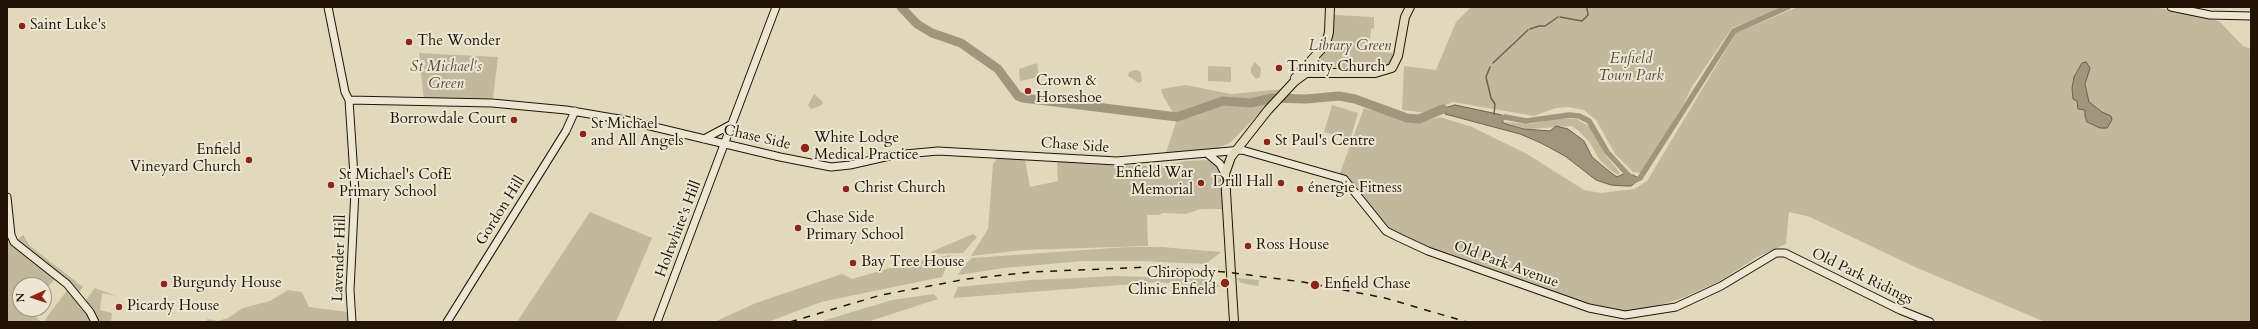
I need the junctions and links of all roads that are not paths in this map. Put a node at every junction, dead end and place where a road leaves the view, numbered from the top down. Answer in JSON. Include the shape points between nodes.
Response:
{"nodes":[{"id":1,"x":328,"y":7,"type":"edge"},
{"id":2,"x":776,"y":7,"type":"edge"},
{"id":3,"x":1330,"y":7,"type":"edge"},
{"id":4,"x":1410,"y":7,"type":"edge"},
{"id":5,"x":2171,"y":7,"type":"edge"},
{"id":6,"x":2251,"y":16,"type":"edge"},
{"id":7,"x":1315,"y":56,"type":"junction"},
{"id":8,"x":1318,"y":72,"type":"junction"},
{"id":9,"x":1294,"y":82,"type":"junction"},
{"id":10,"x":349,"y":100,"type":"junction"},
{"id":11,"x":575,"y":111,"type":"junction"},
{"id":12,"x":732,"y":124,"type":"junction"},
{"id":13,"x":704,"y":139,"type":"junction"},
{"id":14,"x":726,"y":144,"type":"junction"},
{"id":15,"x":1235,"y":150,"type":"junction"},
{"id":16,"x":1208,"y":154,"type":"junction"},
{"id":17,"x":1225,"y":174,"type":"junction"},
{"id":18,"x":7,"y":197,"type":"edge"},
{"id":19,"x":1785,"y":253,"type":"joint"},
{"id":20,"x":95,"y":322,"type":"edge"},
{"id":21,"x":352,"y":322,"type":"edge"},
{"id":22,"x":447,"y":322,"type":"edge"},
{"id":23,"x":657,"y":322,"type":"edge"},
{"id":24,"x":1234,"y":322,"type":"edge"},
{"id":25,"x":1930,"y":322,"type":"edge"}],
"edges":[{"from":1,"to":10,"type":"street","name":"Lavender Hill","via":[[343,86]]},
{"from":2,"to":12,"type":"street","name":"Holtwhite's Hill"},
{"from":3,"to":7,"type":"main road","via":[[1328,38]]},
{"from":4,"to":8,"type":"main road","via":[[1405,17],[1398,56],[1392,68],[1375,73]]},
{"from":5,"to":6,"type":"street","via":[[2210,15]]},
{"from":7,"to":8,"type":"street"},
{"from":7,"to":9,"type":"main road","via":[[1296,76]]},
{"from":8,"to":9,"type":"main road","via":[[1306,73]]},
{"from":9,"to":15,"type":"main road"},
{"from":10,"to":11,"type":"street","name":"Chase Side","via":[[499,104]]},
{"from":10,"to":21,"type":"street","name":"Lavender Hill","via":[[355,191],[350,290]]},
{"from":11,"to":13,"type":"street","name":"Chase Side"},
{"from":11,"to":22,"type":"street","name":"Gordon Hill","via":[[566,131]]},
{"from":12,"to":13,"type":"street"},
{"from":12,"to":14,"type":"street","name":"Holtwhite's Hill"},
{"from":13,"to":14,"type":"street","name":"Chase Side"},
{"from":14,"to":16,"type":"street","name":"Chase Side","via":[[832,167],[894,155],[938,151],[1117,161]]},
{"from":14,"to":23,"type":"street","name":"Holtwhite's Hill"},
{"from":15,"to":16,"type":"street","name":"Chase Side"},
{"from":15,"to":17,"type":"main road"},
{"from":15,"to":19,"type":"street","name":"Old Park Avenue","via":[[1273,158],[1344,179],[1386,231],[1428,251],[1589,308],[1620,314],[1642,314],[1676,307],[1721,286],[1776,253]]},
{"from":16,"to":17,"type":"street","via":[[1220,164]]},
{"from":17,"to":24,"type":"main road"},
{"from":18,"to":20,"type":"street","via":[[14,242],[67,284]]},
{"from":19,"to":25,"type":"street","name":"Old Park Ridings","via":[[1900,310]]}]}
